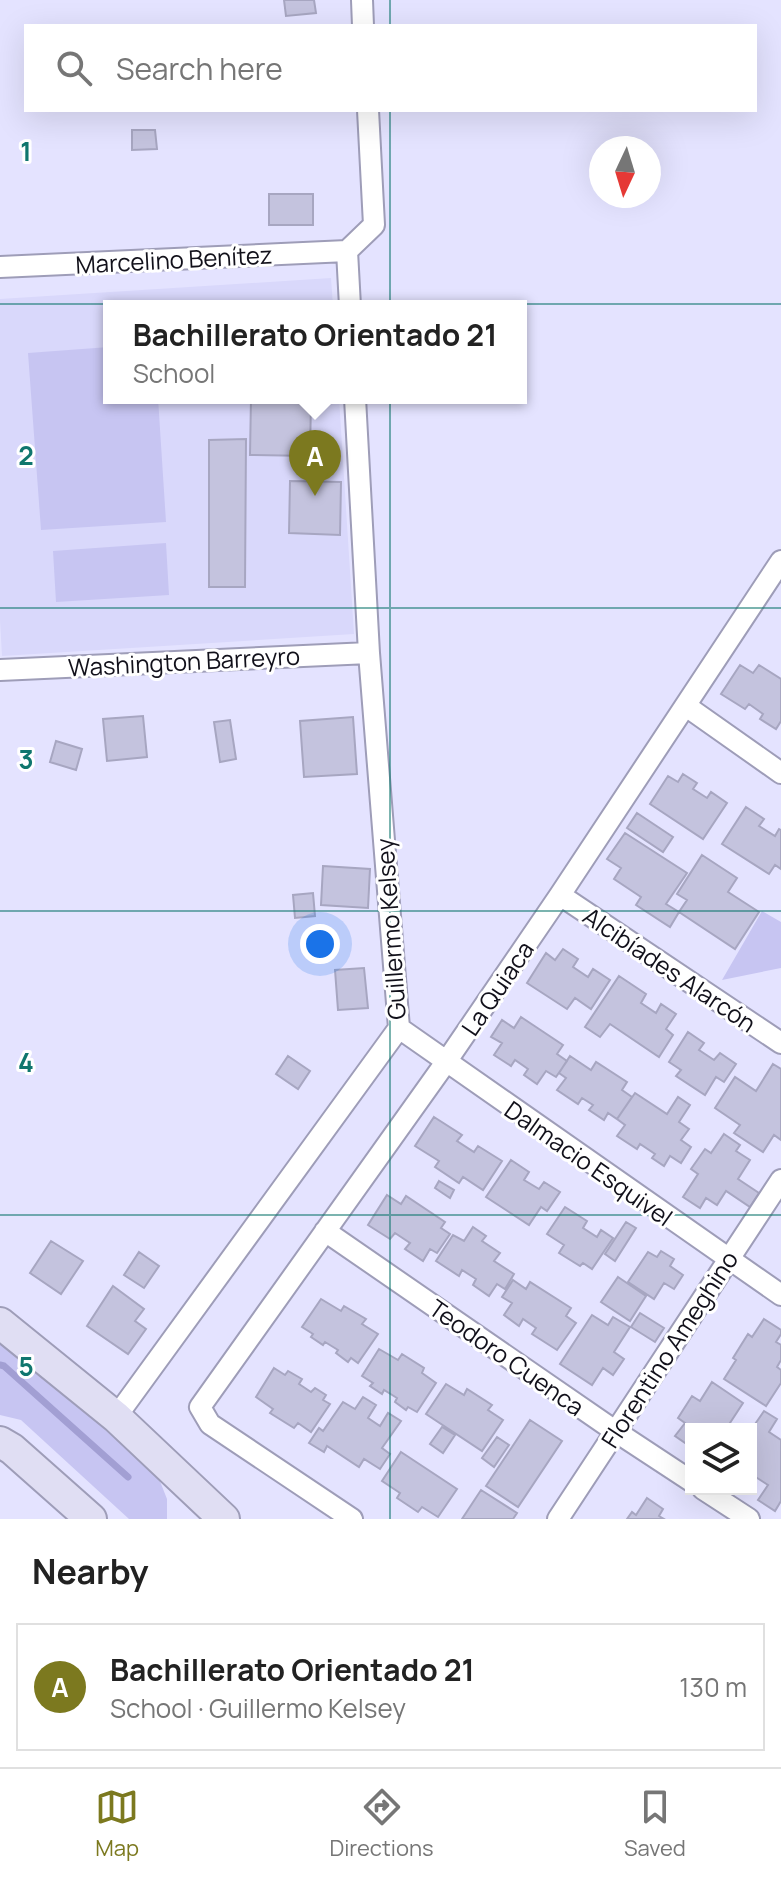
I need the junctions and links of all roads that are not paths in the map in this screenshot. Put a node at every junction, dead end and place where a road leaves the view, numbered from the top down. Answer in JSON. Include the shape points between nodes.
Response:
{"nodes":[{"id":1,"x":362,"y":0,"type":"edge"},
{"id":2,"x":363,"y":24,"type":"edge"},
{"id":3,"x":368,"y":112,"type":"edge"},
{"id":4,"x":347,"y":251,"type":"junction"},
{"id":5,"x":0,"y":267,"type":"edge"},
{"id":6,"x":350,"y":300,"type":"edge"},
{"id":7,"x":355,"y":404,"type":"edge"},
{"id":8,"x":781,"y":561,"type":"edge"},
{"id":9,"x":369,"y":653,"type":"junction"},
{"id":10,"x":0,"y":670,"type":"edge"},
{"id":11,"x":686,"y":706,"type":"junction"},
{"id":12,"x":781,"y":773,"type":"edge"},
{"id":13,"x":560,"y":895,"type":"junction"},
{"id":14,"x":399,"y":1028,"type":"junction"},
{"id":15,"x":781,"y":1043,"type":"edge"},
{"id":16,"x":446,"y":1062,"type":"junction"},
{"id":17,"x":781,"y":1180,"type":"edge"},
{"id":18,"x":325,"y":1231,"type":"junction"},
{"id":19,"x":728,"y":1260,"type":"junction"},
{"id":20,"x":781,"y":1295,"type":"edge"},
{"id":21,"x":0,"y":1323,"type":"edge"},
{"id":22,"x":116,"y":1417,"type":"junction"},
{"id":23,"x":615,"y":1431,"type":"junction"},
{"id":24,"x":0,"y":1442,"type":"edge"},
{"id":25,"x":685,"y":1477,"type":"edge"},
{"id":26,"x":712,"y":1495,"type":"edge"},
{"id":27,"x":91,"y":1519,"type":"edge"},
{"id":28,"x":224,"y":1519,"type":"edge"},
{"id":29,"x":352,"y":1519,"type":"edge"},
{"id":30,"x":558,"y":1519,"type":"edge"},
{"id":31,"x":749,"y":1519,"type":"edge"}],
"edges":[{"from":1,"to":2,"type":"street"},
{"from":3,"to":4,"type":"street","via":[[374,225]]},
{"from":4,"to":5,"type":"street","name":"Marcelino Benítez"},
{"from":4,"to":6,"type":"street"},
{"from":7,"to":9,"type":"street","name":"Guillermo Kelsey"},
{"from":8,"to":11,"type":"street","name":"La Quiaca"},
{"from":9,"to":10,"type":"street","name":"Washington Barreyro"},
{"from":9,"to":14,"type":"street","name":"Guillermo Kelsey"},
{"from":11,"to":12,"type":"street"},
{"from":11,"to":13,"type":"street","name":"La Quiaca"},
{"from":13,"to":15,"type":"street","name":"Alcibíades Alarcón"},
{"from":13,"to":16,"type":"street","name":"La Quiaca"},
{"from":14,"to":16,"type":"street","name":"Dalmacio Esquivel"},
{"from":14,"to":22,"type":"street","name":"Guillermo Kelsey"},
{"from":16,"to":18,"type":"street","name":"La Quiaca"},
{"from":16,"to":19,"type":"street","name":"Dalmacio Esquivel"},
{"from":17,"to":19,"type":"street","name":"Florentino Ameghino"},
{"from":18,"to":23,"type":"street","name":"Teodoro Cuenca"},
{"from":18,"to":29,"type":"street","name":"La Quiaca","via":[[200,1407],[210,1424]]},
{"from":19,"to":20,"type":"street","name":"Dalmacio Esquivel"},
{"from":19,"to":23,"type":"street","name":"Florentino Ameghino"},
{"from":21,"to":22,"type":"main road"},
{"from":22,"to":28,"type":"main road"},
{"from":23,"to":25,"type":"street","name":"Teodoro Cuenca"},
{"from":23,"to":30,"type":"street","name":"Florentino Ameghino"},
{"from":24,"to":27,"type":"main road"},
{"from":26,"to":31,"type":"street"}]}
